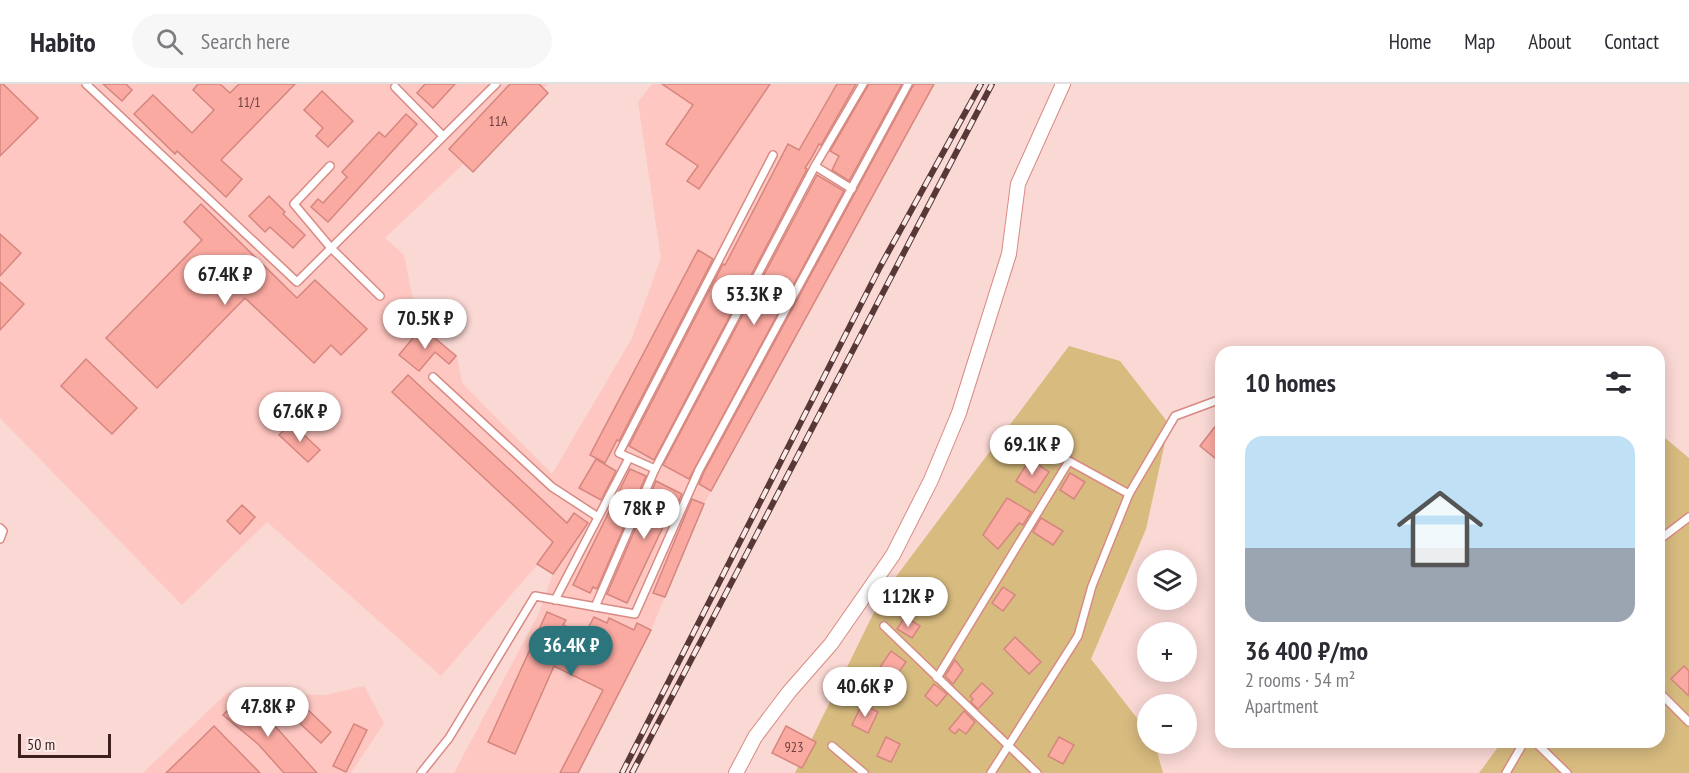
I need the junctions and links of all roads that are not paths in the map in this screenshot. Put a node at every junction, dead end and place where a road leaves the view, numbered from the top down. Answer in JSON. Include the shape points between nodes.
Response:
{"nodes":[{"id":1,"x":86,"y":84,"type":"edge"},
{"id":2,"x":496,"y":84,"type":"edge"},
{"id":3,"x":863,"y":84,"type":"edge"},
{"id":4,"x":908,"y":84,"type":"edge"},
{"id":5,"x":1063,"y":84,"type":"edge"},
{"id":6,"x":395,"y":87,"type":"dead end"},
{"id":7,"x":443,"y":136,"type":"junction"},
{"id":8,"x":773,"y":155,"type":"dead end"},
{"id":9,"x":330,"y":166,"type":"dead end"},
{"id":10,"x":815,"y":166,"type":"junction"},
{"id":11,"x":852,"y":189,"type":"junction"},
{"id":12,"x":331,"y":248,"type":"junction"},
{"id":13,"x":380,"y":296,"type":"dead end"},
{"id":14,"x":433,"y":377,"type":"dead end"},
{"id":15,"x":1215,"y":401,"type":"edge"},
{"id":16,"x":629,"y":458,"type":"junction"},
{"id":17,"x":655,"y":469,"type":"junction"},
{"id":18,"x":1129,"y":494,"type":"junction"},
{"id":19,"x":598,"y":517,"type":"junction"},
{"id":20,"x":1689,"y":517,"type":"edge"},
{"id":21,"x":0,"y":528,"type":"edge"},
{"id":22,"x":1665,"y":535,"type":"edge"},
{"id":23,"x":0,"y":539,"type":"edge"},
{"id":24,"x":555,"y":600,"type":"junction"},
{"id":25,"x":595,"y":607,"type":"junction"},
{"id":26,"x":884,"y":626,"type":"dead end"},
{"id":27,"x":937,"y":678,"type":"junction"},
{"id":28,"x":1665,"y":698,"type":"edge"},
{"id":29,"x":1689,"y":722,"type":"edge"},
{"id":30,"x":1008,"y":745,"type":"junction"},
{"id":31,"x":832,"y":746,"type":"dead end"},
{"id":32,"x":1521,"y":748,"type":"edge"},
{"id":33,"x":1541,"y":748,"type":"edge"},
{"id":34,"x":421,"y":773,"type":"edge"},
{"id":35,"x":736,"y":773,"type":"edge"},
{"id":36,"x":864,"y":773,"type":"edge"},
{"id":37,"x":991,"y":773,"type":"edge"},
{"id":38,"x":1037,"y":773,"type":"edge"},
{"id":39,"x":1506,"y":773,"type":"edge"},
{"id":40,"x":1567,"y":773,"type":"edge"}],
"edges":[{"from":1,"to":12,"type":"lane","via":[[297,282]]},
{"from":2,"to":7,"type":"lane"},
{"from":3,"to":10,"type":"lane"},
{"from":4,"to":11,"type":"lane"},
{"from":5,"to":35,"type":"street","via":[[1018,184],[1009,254],[959,413],[931,480],[893,555],[831,644],[755,737]]},
{"from":6,"to":7,"type":"lane"},
{"from":7,"to":12,"type":"lane"},
{"from":8,"to":16,"type":"lane","via":[[619,453]]},
{"from":9,"to":12,"type":"lane","via":[[294,204]]},
{"from":10,"to":11,"type":"lane"},
{"from":10,"to":17,"type":"lane"},
{"from":11,"to":25,"type":"lane","via":[[699,470],[635,614]]},
{"from":12,"to":13,"type":"lane"},
{"from":14,"to":19,"type":"lane","via":[[552,487]]},
{"from":15,"to":18,"type":"lane","via":[[1175,416]]},
{"from":16,"to":17,"type":"lane"},
{"from":16,"to":19,"type":"lane"},
{"from":17,"to":25,"type":"lane"},
{"from":18,"to":27,"type":"lane","via":[[1068,460]]},
{"from":18,"to":30,"type":"lane","via":[[1092,586],[1078,636]]},
{"from":19,"to":24,"type":"lane"},
{"from":20,"to":22,"type":"lane"},
{"from":21,"to":23,"type":"lane"},
{"from":24,"to":25,"type":"lane"},
{"from":24,"to":34,"type":"lane","via":[[535,596],[449,738]]},
{"from":26,"to":27,"type":"lane"},
{"from":27,"to":30,"type":"lane"},
{"from":28,"to":29,"type":"lane"},
{"from":30,"to":37,"type":"lane"},
{"from":30,"to":38,"type":"lane"},
{"from":31,"to":36,"type":"lane"},
{"from":32,"to":39,"type":"lane"},
{"from":33,"to":40,"type":"lane"}]}
